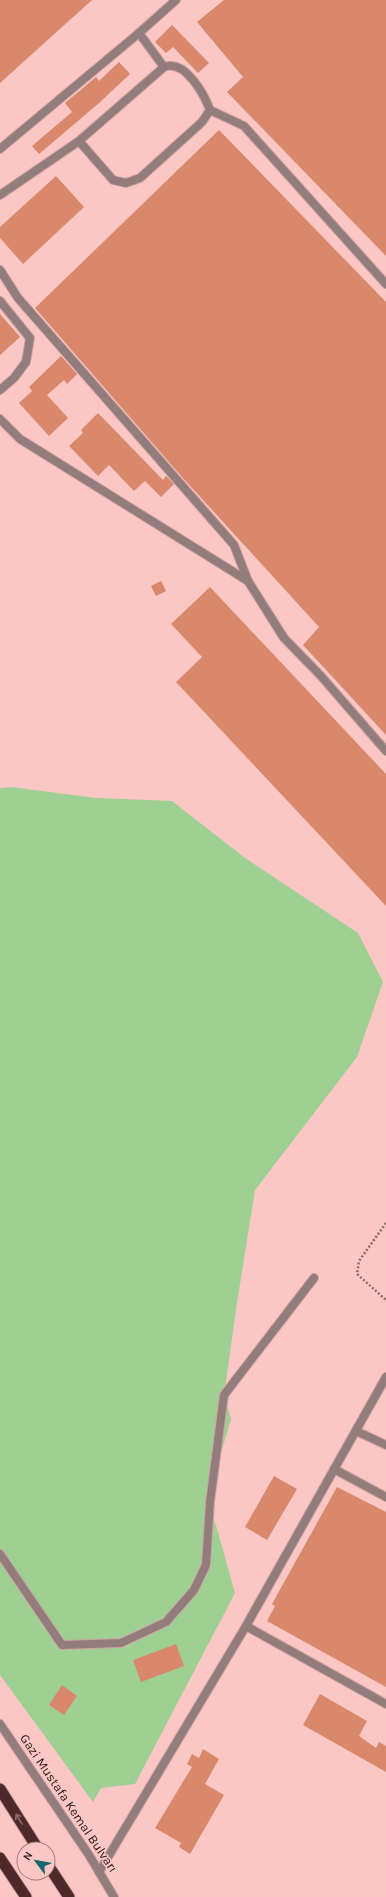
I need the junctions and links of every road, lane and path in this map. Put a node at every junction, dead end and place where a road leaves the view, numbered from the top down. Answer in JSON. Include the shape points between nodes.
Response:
{"nodes":[{"id":1,"x":176,"y":0,"type":"edge"},
{"id":2,"x":139,"y":33,"type":"junction"},
{"id":3,"x":164,"y":67,"type":"junction"},
{"id":4,"x":210,"y":110,"type":"junction"},
{"id":5,"x":78,"y":141,"type":"junction"},
{"id":6,"x":0,"y":149,"type":"edge"},
{"id":7,"x":0,"y":195,"type":"edge"},
{"id":8,"x":0,"y":270,"type":"edge"},
{"id":9,"x":386,"y":284,"type":"edge"},
{"id":10,"x":0,"y":301,"type":"edge"},
{"id":11,"x":0,"y":390,"type":"edge"},
{"id":12,"x":0,"y":419,"type":"edge"},
{"id":13,"x":248,"y":581,"type":"junction"},
{"id":14,"x":386,"y":751,"type":"edge"},
{"id":15,"x":386,"y":1223,"type":"edge"},
{"id":16,"x":314,"y":1278,"type":"dead end"},
{"id":17,"x":386,"y":1300,"type":"edge"},
{"id":18,"x":386,"y":1376,"type":"edge"},
{"id":19,"x":356,"y":1431,"type":"junction"},
{"id":20,"x":386,"y":1446,"type":"edge"},
{"id":21,"x":334,"y":1469,"type":"junction"},
{"id":22,"x":386,"y":1497,"type":"edge"},
{"id":23,"x":0,"y":1554,"type":"edge"},
{"id":24,"x":246,"y":1626,"type":"junction"},
{"id":25,"x":386,"y":1704,"type":"edge"},
{"id":26,"x":0,"y":1724,"type":"edge"},
{"id":27,"x":0,"y":1789,"type":"edge"},
{"id":28,"x":33,"y":1841,"type":"edge"},
{"id":29,"x":0,"y":1858,"type":"edge"},
{"id":30,"x":99,"y":1872,"type":"junction"},
{"id":31,"x":56,"y":1878,"type":"edge"},
{"id":32,"x":26,"y":1897,"type":"edge"},
{"id":33,"x":68,"y":1897,"type":"edge"},
{"id":34,"x":114,"y":1897,"type":"edge"}],
"edges":[{"from":1,"to":2,"type":"street"},
{"from":2,"to":3,"type":"street"},
{"from":2,"to":6,"type":"street"},
{"from":3,"to":4,"type":"street","via":[[179,67],[204,94]]},
{"from":3,"to":5,"type":"street"},
{"from":4,"to":5,"type":"street","via":[[202,122],[140,178],[126,183],[113,180]]},
{"from":4,"to":9,"type":"street","via":[[244,126]]},
{"from":5,"to":7,"type":"street"},
{"from":8,"to":13,"type":"street","via":[[18,298],[234,545]]},
{"from":10,"to":11,"type":"street","via":[[30,338],[26,362],[14,378]]},
{"from":12,"to":13,"type":"street","via":[[20,439]]},
{"from":13,"to":14,"type":"street","via":[[284,638],[321,676]]},
{"from":15,"to":17,"type":"path","via":[[359,1261],[357,1274]]},
{"from":16,"to":23,"type":"street","via":[[224,1395],[210,1502],[206,1565],[194,1590],[166,1622],[121,1643],[62,1645]]},
{"from":18,"to":19,"type":"street"},
{"from":19,"to":20,"type":"street"},
{"from":19,"to":21,"type":"street"},
{"from":21,"to":22,"type":"street"},
{"from":21,"to":24,"type":"street"},
{"from":24,"to":25,"type":"street"},
{"from":24,"to":30,"type":"street"},
{"from":26,"to":30,"type":"street","name":"Gazi Mustafa Kemal Bulvarı"},
{"from":28,"to":27,"type":"highway","one_way":true},
{"from":29,"to":32,"type":"highway"},
{"from":30,"to":34,"type":"street","name":"Gazi Mustafa Kemal Bulvarı"},
{"from":31,"to":33,"type":"highway"}]}
